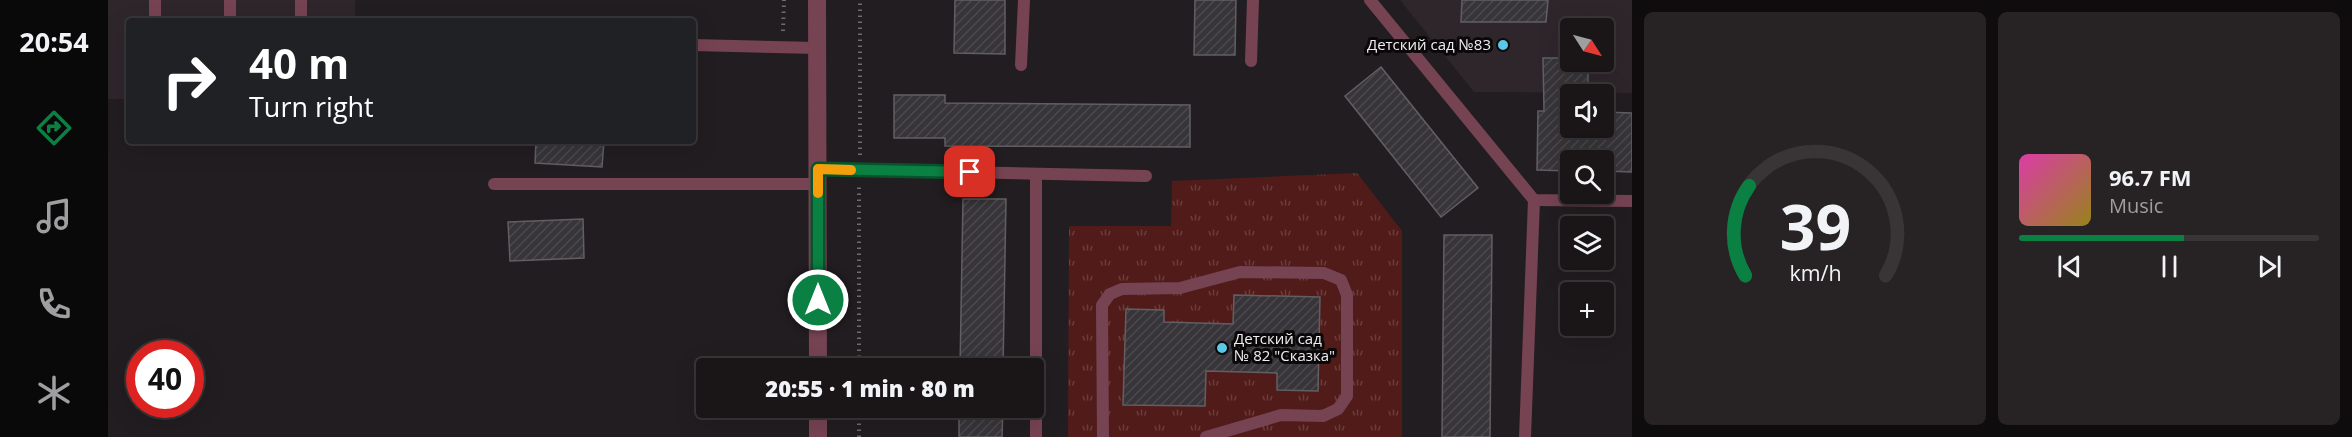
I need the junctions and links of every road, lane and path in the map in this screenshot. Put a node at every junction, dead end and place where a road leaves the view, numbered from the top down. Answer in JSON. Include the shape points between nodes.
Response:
{"nodes":[{"id":1,"x":155,"y":0,"type":"edge"},
{"id":2,"x":230,"y":0,"type":"edge"},
{"id":3,"x":301,"y":0,"type":"edge"},
{"id":4,"x":784,"y":0,"type":"edge"},
{"id":5,"x":817,"y":0,"type":"edge"},
{"id":6,"x":1023,"y":0,"type":"edge"},
{"id":7,"x":1253,"y":0,"type":"edge"},
{"id":8,"x":1370,"y":0,"type":"edge"},
{"id":9,"x":155,"y":18,"type":"edge"},
{"id":10,"x":230,"y":18,"type":"edge"},
{"id":11,"x":301,"y":18,"type":"edge"},
{"id":12,"x":696,"y":45,"type":"edge"},
{"id":13,"x":783,"y":47,"type":"junction"},
{"id":14,"x":818,"y":48,"type":"junction"},
{"id":15,"x":1251,"y":61,"type":"dead end"},
{"id":16,"x":1021,"y":65,"type":"dead end"},
{"id":17,"x":1036,"y":174,"type":"junction"},
{"id":18,"x":1146,"y":176,"type":"dead end"},
{"id":19,"x":818,"y":177,"type":"junction"},
{"id":20,"x":494,"y":184,"type":"dead end"},
{"id":21,"x":1534,"y":200,"type":"junction"},
{"id":22,"x":1632,"y":201,"type":"edge"},
{"id":23,"x":818,"y":358,"type":"edge"},
{"id":24,"x":818,"y":418,"type":"edge"},
{"id":25,"x":859,"y":418,"type":"edge"},
{"id":26,"x":818,"y":437,"type":"edge"},
{"id":27,"x":859,"y":437,"type":"edge"},
{"id":28,"x":1036,"y":437,"type":"edge"},
{"id":29,"x":1103,"y":437,"type":"edge"},
{"id":30,"x":1206,"y":437,"type":"edge"},
{"id":31,"x":1525,"y":437,"type":"edge"}],
"edges":[{"from":1,"to":9,"type":"lane"},
{"from":2,"to":10,"type":"lane"},
{"from":3,"to":11,"type":"lane"},
{"from":4,"to":13,"type":"path"},
{"from":5,"to":14,"type":"street"},
{"from":6,"to":16,"type":"lane"},
{"from":7,"to":15,"type":"lane"},
{"from":8,"to":21,"type":"lane"},
{"from":12,"to":13,"type":"lane"},
{"from":13,"to":14,"type":"lane"},
{"from":14,"to":19,"type":"street"},
{"from":17,"to":18,"type":"lane"},
{"from":17,"to":19,"type":"lane"},
{"from":17,"to":28,"type":"lane"},
{"from":19,"to":20,"type":"lane"},
{"from":19,"to":23,"type":"street"},
{"from":21,"to":22,"type":"lane"},
{"from":21,"to":31,"type":"lane"},
{"from":24,"to":26,"type":"street"},
{"from":25,"to":27,"type":"path"},
{"from":29,"to":30,"type":"lane","via":[[1102,305],[1110,294],[1122,289],[1180,288],[1240,272],[1324,273],[1341,280],[1347,295],[1347,396],[1338,409],[1323,417],[1281,415]]}]}
